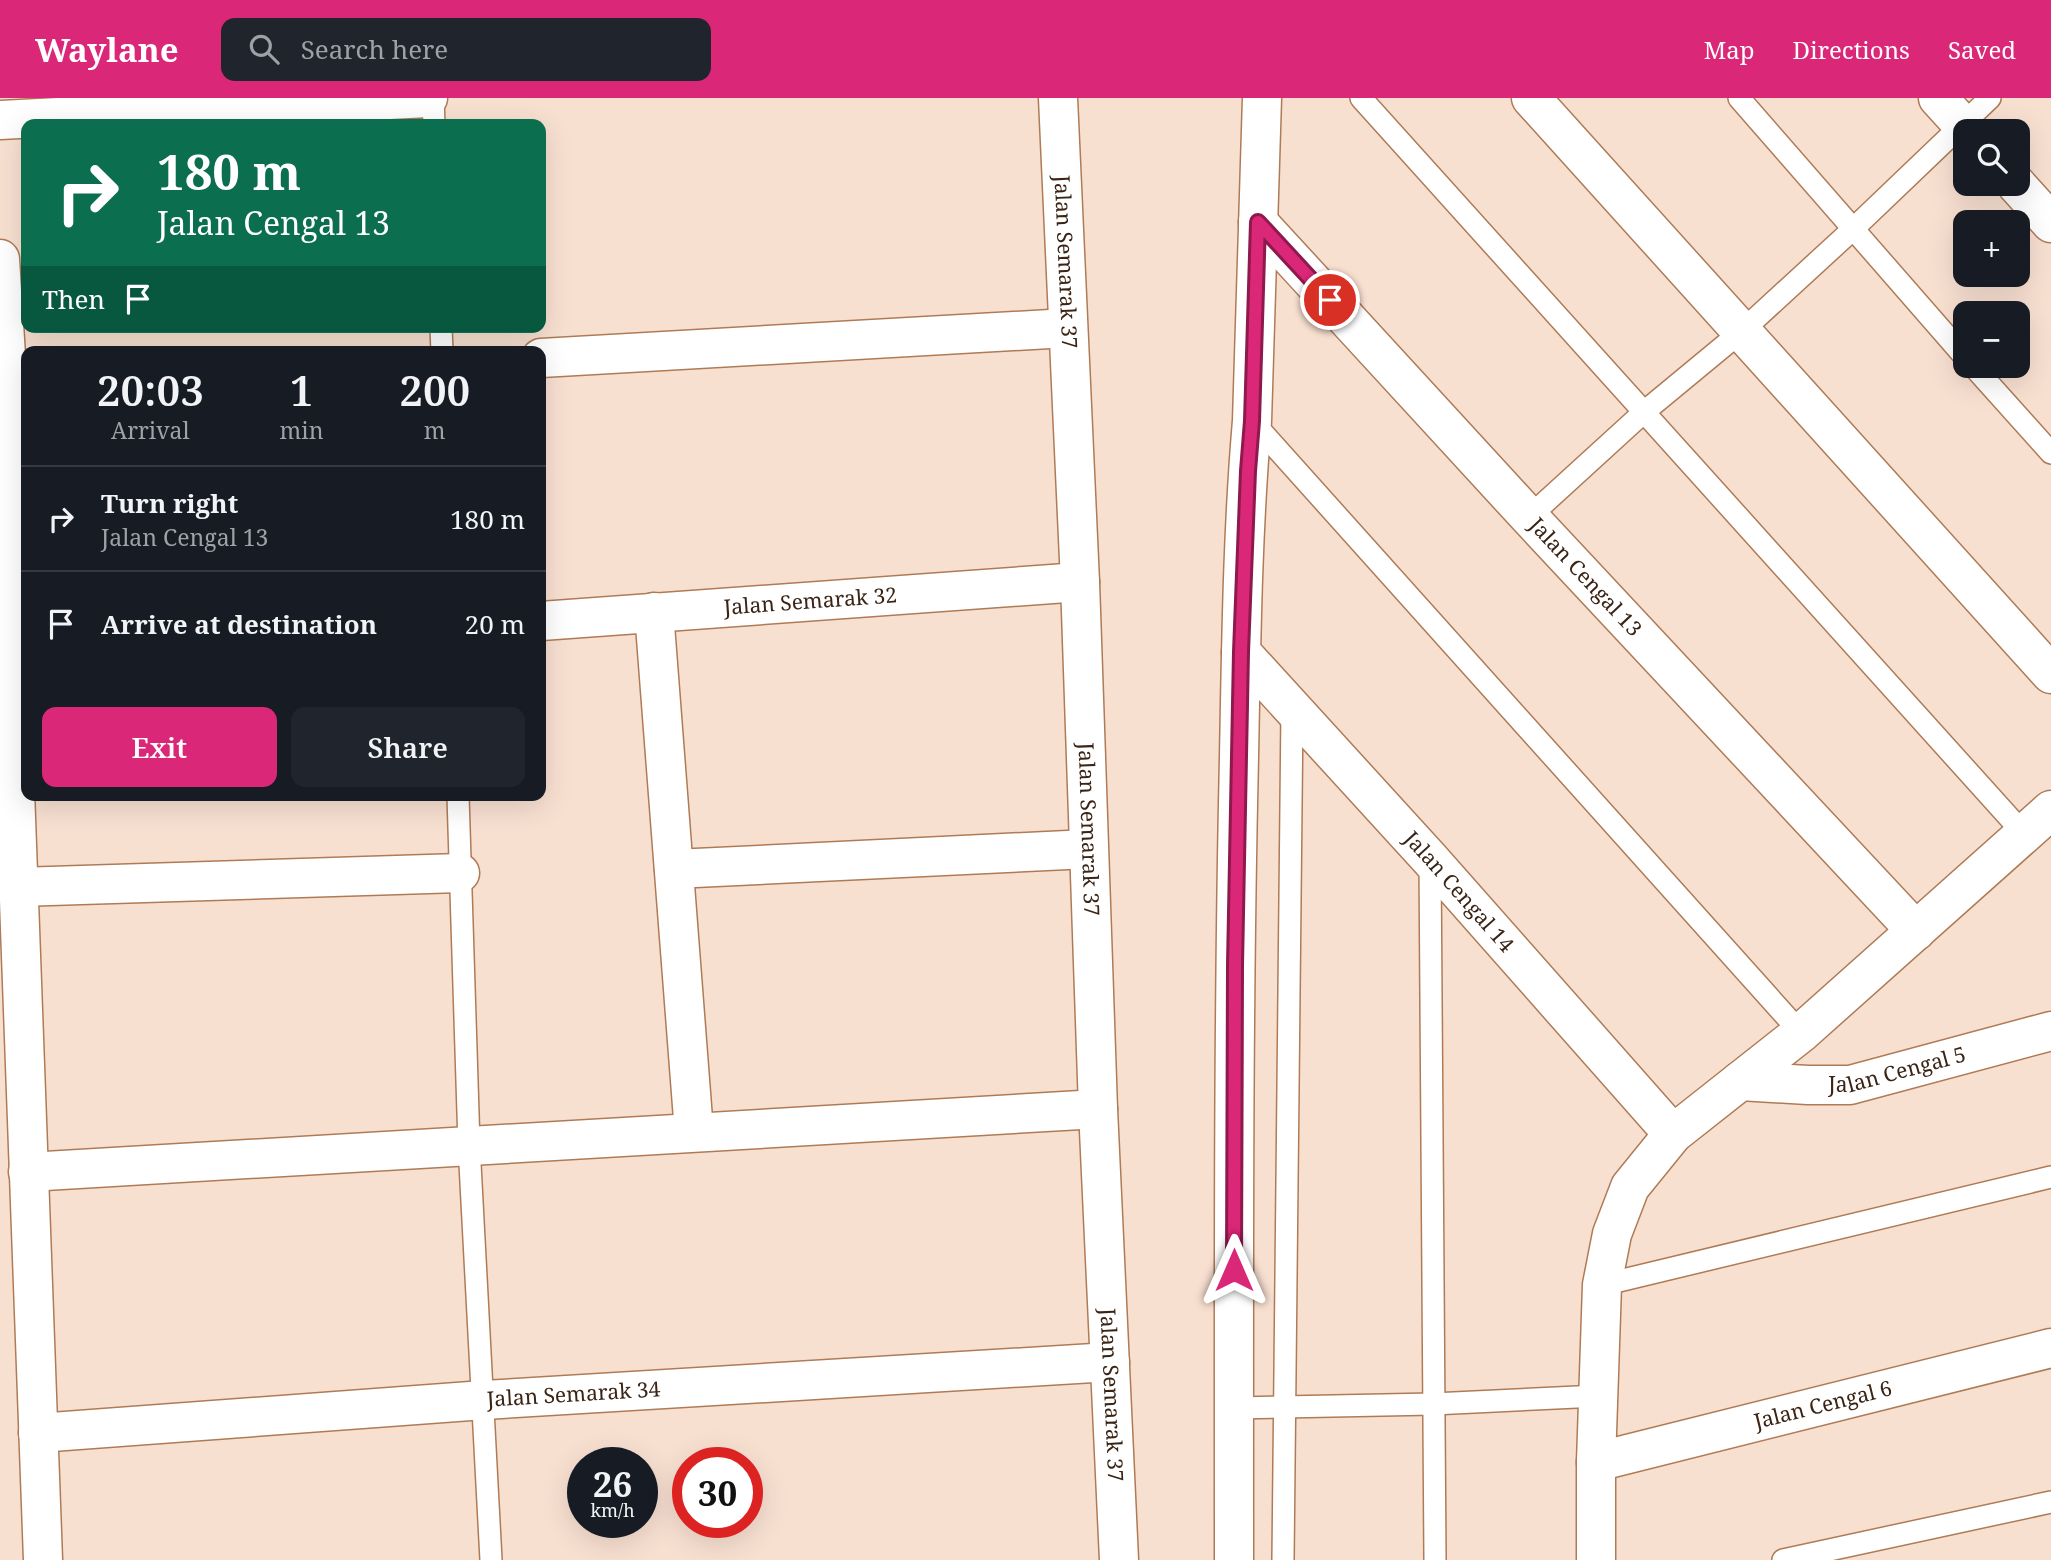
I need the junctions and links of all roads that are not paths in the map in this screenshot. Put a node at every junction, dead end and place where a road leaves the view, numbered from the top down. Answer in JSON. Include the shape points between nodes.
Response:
{"nodes":[{"id":1,"x":430,"y":98,"type":"edge"},
{"id":2,"x":1058,"y":98,"type":"edge"},
{"id":3,"x":1262,"y":98,"type":"edge"},
{"id":4,"x":1361,"y":98,"type":"edge"},
{"id":5,"x":1531,"y":98,"type":"edge"},
{"id":6,"x":1740,"y":98,"type":"edge"},
{"id":7,"x":1990,"y":98,"type":"edge"},
{"id":8,"x":1956,"y":118,"type":"edge"},
{"id":9,"x":433,"y":119,"type":"edge"},
{"id":10,"x":0,"y":120,"type":"edge"},
{"id":11,"x":2027,"y":196,"type":"edge"},
{"id":12,"x":1258,"y":222,"type":"junction"},
{"id":13,"x":2051,"y":223,"type":"edge"},
{"id":14,"x":1852,"y":230,"type":"junction"},
{"id":15,"x":0,"y":259,"type":"edge"},
{"id":16,"x":1067,"y":328,"type":"junction"},
{"id":17,"x":1742,"y":331,"type":"junction"},
{"id":18,"x":1953,"y":344,"type":"edge"},
{"id":19,"x":546,"y":358,"type":"edge"},
{"id":20,"x":1984,"y":378,"type":"edge"},
{"id":21,"x":17,"y":387,"type":"edge"},
{"id":22,"x":1644,"y":412,"type":"junction"},
{"id":23,"x":1252,"y":421,"type":"junction"},
{"id":24,"x":2051,"y":453,"type":"edge"},
{"id":25,"x":1529,"y":517,"type":"junction"},
{"id":26,"x":1080,"y":582,"type":"junction"},
{"id":27,"x":654,"y":612,"type":"junction"},
{"id":28,"x":546,"y":621,"type":"edge"},
{"id":29,"x":19,"y":652,"type":"edge"},
{"id":30,"x":1241,"y":652,"type":"junction"},
{"id":31,"x":2051,"y":674,"type":"edge"},
{"id":32,"x":1292,"y":708,"type":"junction"},
{"id":33,"x":458,"y":801,"type":"edge"},
{"id":34,"x":2038,"y":822,"type":"edge"},
{"id":35,"x":1088,"y":849,"type":"junction"},
{"id":36,"x":1430,"y":859,"type":"junction"},
{"id":37,"x":674,"y":869,"type":"junction"},
{"id":38,"x":460,"y":873,"type":"junction"},
{"id":39,"x":18,"y":887,"type":"junction"},
{"id":40,"x":1916,"y":931,"type":"junction"},
{"id":41,"x":2051,"y":1031,"type":"edge"},
{"id":42,"x":1801,"y":1033,"type":"junction"},
{"id":43,"x":1740,"y":1081,"type":"junction"},
{"id":44,"x":1098,"y":1109,"type":"junction"},
{"id":45,"x":694,"y":1132,"type":"junction"},
{"id":46,"x":1673,"y":1134,"type":"junction"},
{"id":47,"x":469,"y":1145,"type":"junction"},
{"id":48,"x":27,"y":1172,"type":"junction"},
{"id":49,"x":2051,"y":1177,"type":"edge"},
{"id":50,"x":1602,"y":1285,"type":"junction"},
{"id":51,"x":2051,"y":1348,"type":"edge"},
{"id":52,"x":1110,"y":1362,"type":"junction"},
{"id":53,"x":1598,"y":1396,"type":"junction"},
{"id":54,"x":484,"y":1400,"type":"junction"},
{"id":55,"x":1433,"y":1404,"type":"junction"},
{"id":56,"x":1284,"y":1407,"type":"junction"},
{"id":57,"x":1234,"y":1408,"type":"junction"},
{"id":58,"x":38,"y":1433,"type":"junction"},
{"id":59,"x":1595,"y":1462,"type":"junction"},
{"id":60,"x":2051,"y":1502,"type":"edge"},
{"id":61,"x":43,"y":1560,"type":"edge"},
{"id":62,"x":491,"y":1560,"type":"edge"},
{"id":63,"x":1119,"y":1560,"type":"edge"},
{"id":64,"x":1234,"y":1560,"type":"edge"},
{"id":65,"x":1283,"y":1560,"type":"edge"},
{"id":66,"x":1435,"y":1560,"type":"edge"},
{"id":67,"x":1596,"y":1560,"type":"edge"},
{"id":68,"x":1783,"y":1560,"type":"edge"}],
"edges":[{"from":1,"to":9,"type":"lane"},
{"from":1,"to":10,"type":"street"},
{"from":2,"to":16,"type":"street","name":"Jalan Semarak 37"},
{"from":3,"to":12,"type":"street"},
{"from":4,"to":22,"type":"lane"},
{"from":5,"to":17,"type":"street"},
{"from":6,"to":14,"type":"lane"},
{"from":7,"to":8,"type":"lane"},
{"from":8,"to":14,"type":"lane"},
{"from":11,"to":13,"type":"street"},
{"from":12,"to":23,"type":"street"},
{"from":12,"to":25,"type":"street","name":"Jalan Cengal 13"},
{"from":14,"to":17,"type":"lane"},
{"from":14,"to":18,"type":"lane"},
{"from":15,"to":21,"type":"street"},
{"from":16,"to":19,"type":"street"},
{"from":16,"to":26,"type":"street","name":"Jalan Semarak 37"},
{"from":17,"to":22,"type":"lane"},
{"from":17,"to":31,"type":"street"},
{"from":20,"to":24,"type":"lane"},
{"from":21,"to":29,"type":"street"},
{"from":22,"to":25,"type":"lane"},
{"from":22,"to":34,"type":"lane"},
{"from":23,"to":30,"type":"street"},
{"from":23,"to":42,"type":"lane"},
{"from":25,"to":40,"type":"street","name":"Jalan Cengal 13"},
{"from":26,"to":27,"type":"street","name":"Jalan Semarak 32"},
{"from":26,"to":35,"type":"street","name":"Jalan Semarak 37"},
{"from":27,"to":28,"type":"street","name":"Jalan Semarak 32"},
{"from":27,"to":37,"type":"street"},
{"from":29,"to":39,"type":"street"},
{"from":30,"to":32,"type":"street","name":"Jalan Cengal 14"},
{"from":30,"to":57,"type":"street"},
{"from":32,"to":36,"type":"street","name":"Jalan Cengal 14"},
{"from":32,"to":56,"type":"lane"},
{"from":33,"to":38,"type":"lane"},
{"from":34,"to":40,"type":"street"},
{"from":35,"to":37,"type":"street"},
{"from":35,"to":44,"type":"street","name":"Jalan Semarak 37"},
{"from":36,"to":46,"type":"street","name":"Jalan Cengal 14"},
{"from":36,"to":55,"type":"lane"},
{"from":37,"to":45,"type":"street"},
{"from":38,"to":39,"type":"street"},
{"from":38,"to":47,"type":"lane"},
{"from":39,"to":48,"type":"street"},
{"from":40,"to":42,"type":"street"},
{"from":41,"to":43,"type":"street","name":"Jalan Cengal 5","via":[[1850,1084]]},
{"from":42,"to":43,"type":"street"},
{"from":43,"to":46,"type":"street"},
{"from":44,"to":45,"type":"street"},
{"from":44,"to":52,"type":"street","name":"Jalan Semarak 37"},
{"from":45,"to":47,"type":"street"},
{"from":46,"to":50,"type":"street","via":[[1630,1187],[1612,1234]]},
{"from":47,"to":48,"type":"street"},
{"from":47,"to":54,"type":"lane"},
{"from":48,"to":58,"type":"street"},
{"from":49,"to":50,"type":"lane"},
{"from":50,"to":53,"type":"street"},
{"from":51,"to":59,"type":"street","name":"Jalan Cengal 6"},
{"from":52,"to":54,"type":"street","name":"Jalan Semarak 34"},
{"from":52,"to":63,"type":"street","name":"Jalan Semarak 37"},
{"from":53,"to":55,"type":"lane"},
{"from":53,"to":59,"type":"street"},
{"from":54,"to":58,"type":"street","name":"Jalan Semarak 34"},
{"from":54,"to":62,"type":"lane"},
{"from":55,"to":56,"type":"lane"},
{"from":55,"to":66,"type":"lane"},
{"from":56,"to":57,"type":"lane"},
{"from":56,"to":65,"type":"lane"},
{"from":57,"to":64,"type":"street"},
{"from":58,"to":61,"type":"street"},
{"from":59,"to":67,"type":"street"},
{"from":60,"to":68,"type":"lane"}]}
